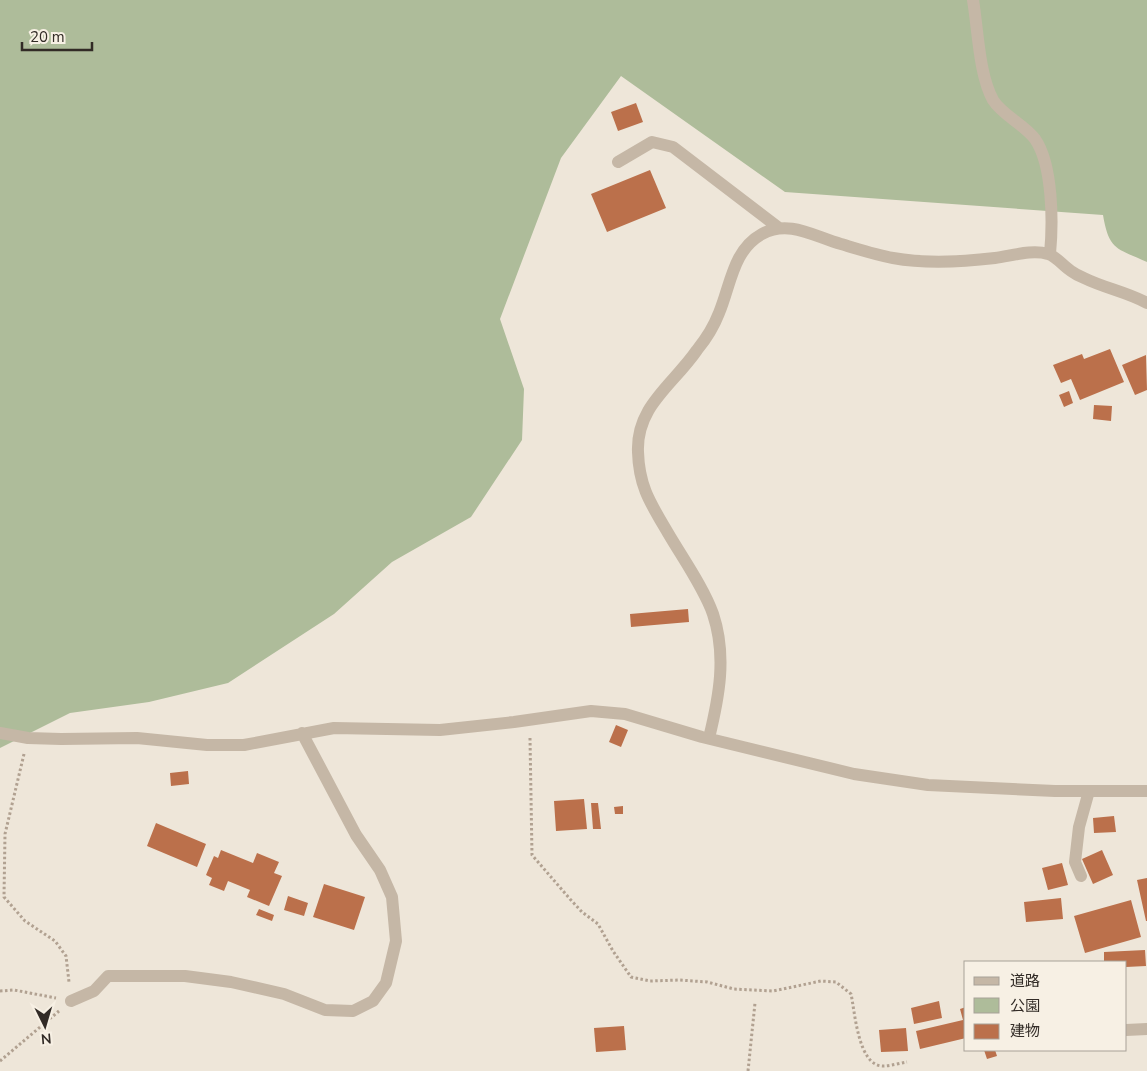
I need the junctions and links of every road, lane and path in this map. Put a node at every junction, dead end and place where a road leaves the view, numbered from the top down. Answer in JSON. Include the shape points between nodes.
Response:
{"nodes":[{"id":1,"x":973,"y":0,"type":"edge"},
{"id":2,"x":618,"y":162,"type":"dead end"},
{"id":3,"x":779,"y":228,"type":"junction"},
{"id":4,"x":1050,"y":254,"type":"junction"},
{"id":5,"x":1147,"y":303,"type":"edge"},
{"id":6,"x":530,"y":720,"type":"junction"},
{"id":7,"x":0,"y":733,"type":"edge"},
{"id":8,"x":302,"y":733,"type":"junction"},
{"id":9,"x":28,"y":738,"type":"junction"},
{"id":10,"x":709,"y":738,"type":"junction"},
{"id":11,"x":1089,"y":791,"type":"junction"},
{"id":12,"x":1147,"y":791,"type":"edge"},
{"id":13,"x":1081,"y":876,"type":"dead end"},
{"id":14,"x":0,"y":992,"type":"edge"},
{"id":15,"x":71,"y":1001,"type":"junction"},
{"id":16,"x":755,"y":1003,"type":"dead end"},
{"id":17,"x":1147,"y":1028,"type":"edge"},
{"id":18,"x":1127,"y":1030,"type":"edge"},
{"id":19,"x":0,"y":1061,"type":"edge"},
{"id":20,"x":907,"y":1062,"type":"dead end"},
{"id":21,"x":748,"y":1071,"type":"edge"}],
"edges":[{"from":1,"to":4,"type":"street","via":[[984,79],[994,102],[1035,139],[1048,168]]},
{"from":2,"to":3,"type":"street","via":[[652,142],[673,147]]},
{"from":3,"to":4,"type":"street","via":[[799,229],[892,258],[931,262],[1037,252]]},
{"from":3,"to":10,"type":"street","via":[[760,235],[742,251],[711,329],[697,352],[650,408],[639,436],[641,481],[701,590],[716,626],[721,675]]},
{"from":4,"to":5,"type":"street","via":[[1087,280]]},
{"from":6,"to":8,"type":"street","via":[[440,730],[334,728]]},
{"from":6,"to":10,"type":"street","via":[[591,711],[625,714]]},
{"from":6,"to":20,"type":"path","via":[[532,855],[582,912],[598,924],[631,977],[650,982],[707,982],[734,989],[773,991],[821,981],[836,982],[851,994],[858,1034],[873,1062],[882,1066]]},
{"from":7,"to":9,"type":"street"},
{"from":8,"to":9,"type":"street","via":[[244,745],[136,738]]},
{"from":8,"to":15,"type":"street","via":[[392,897],[396,941],[386,983],[373,1001],[353,1010],[325,1010],[258,987],[185,976],[142,975],[108,976],[94,991]]},
{"from":9,"to":15,"type":"path","via":[[5,834],[4,897],[25,921],[55,941],[66,956]]},
{"from":10,"to":11,"type":"street","via":[[854,774],[928,785]]},
{"from":11,"to":12,"type":"street"},
{"from":11,"to":13,"type":"street","via":[[1079,827],[1075,862]]},
{"from":14,"to":15,"type":"path","via":[[14,990]]},
{"from":15,"to":19,"type":"path"},
{"from":16,"to":21,"type":"path"},
{"from":17,"to":18,"type":"street"}]}
